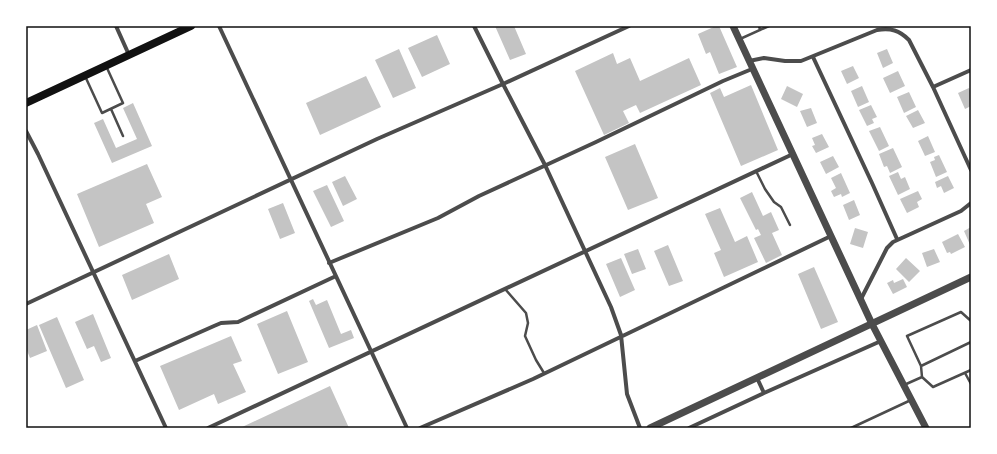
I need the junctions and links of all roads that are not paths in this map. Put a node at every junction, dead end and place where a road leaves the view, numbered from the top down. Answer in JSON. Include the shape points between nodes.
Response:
{"nodes":[{"id":1,"x":116,"y":26,"type":"edge"},
{"id":2,"x":191,"y":26,"type":"edge"},
{"id":3,"x":219,"y":26,"type":"edge"},
{"id":4,"x":474,"y":26,"type":"edge"},
{"id":5,"x":629,"y":26,"type":"edge"},
{"id":6,"x":732,"y":26,"type":"edge"},
{"id":7,"x":759,"y":26,"type":"edge"},
{"id":8,"x":769,"y":26,"type":"edge"},
{"id":9,"x":760,"y":30,"type":"junction"},
{"id":10,"x":739,"y":40,"type":"junction"},
{"id":11,"x":129,"y":55,"type":"junction"},
{"id":12,"x":813,"y":57,"type":"junction"},
{"id":13,"x":748,"y":61,"type":"junction"},
{"id":14,"x":106,"y":65,"type":"junction"},
{"id":15,"x":752,"y":69,"type":"junction"},
{"id":16,"x":971,"y":70,"type":"edge"},
{"id":17,"x":85,"y":75,"type":"junction"},
{"id":18,"x":502,"y":84,"type":"junction"},
{"id":19,"x":933,"y":87,"type":"junction"},
{"id":20,"x":26,"y":103,"type":"edge"},
{"id":21,"x":111,"y":109,"type":"junction"},
{"id":22,"x":26,"y":131,"type":"edge"},
{"id":23,"x":123,"y":136,"type":"dead end"},
{"id":24,"x":793,"y":154,"type":"junction"},
{"id":25,"x":545,"y":165,"type":"junction"},
{"id":26,"x":971,"y":170,"type":"edge"},
{"id":27,"x":756,"y":171,"type":"junction"},
{"id":28,"x":291,"y":180,"type":"junction"},
{"id":29,"x":971,"y":203,"type":"edge"},
{"id":30,"x":790,"y":225,"type":"dead end"},
{"id":31,"x":831,"y":236,"type":"junction"},
{"id":32,"x":897,"y":239,"type":"junction"},
{"id":33,"x":586,"y":251,"type":"junction"},
{"id":34,"x":329,"y":263,"type":"junction"},
{"id":35,"x":94,"y":273,"type":"junction"},
{"id":36,"x":336,"y":276,"type":"junction"},
{"id":37,"x":971,"y":278,"type":"edge"},
{"id":38,"x":505,"y":289,"type":"junction"},
{"id":39,"x":861,"y":299,"type":"junction"},
{"id":40,"x":26,"y":304,"type":"edge"},
{"id":41,"x":971,"y":321,"type":"edge"},
{"id":42,"x":872,"y":324,"type":"junction"},
{"id":43,"x":621,"y":335,"type":"junction"},
{"id":44,"x":881,"y":341,"type":"junction"},
{"id":45,"x":971,"y":342,"type":"edge"},
{"id":46,"x":372,"y":352,"type":"junction"},
{"id":47,"x":135,"y":361,"type":"junction"},
{"id":48,"x":921,"y":366,"type":"junction"},
{"id":49,"x":971,"y":370,"type":"edge"},
{"id":50,"x":544,"y":373,"type":"junction"},
{"id":51,"x":965,"y":373,"type":"junction"},
{"id":52,"x":922,"y":377,"type":"junction"},
{"id":53,"x":758,"y":378,"type":"junction"},
{"id":54,"x":971,"y":384,"type":"edge"},
{"id":55,"x":904,"y":385,"type":"junction"},
{"id":56,"x":764,"y":393,"type":"junction"},
{"id":57,"x":912,"y":400,"type":"junction"},
{"id":58,"x":166,"y":428,"type":"edge"},
{"id":59,"x":208,"y":428,"type":"edge"},
{"id":60,"x":407,"y":428,"type":"edge"},
{"id":61,"x":420,"y":428,"type":"edge"},
{"id":62,"x":640,"y":428,"type":"edge"},
{"id":63,"x":650,"y":428,"type":"edge"},
{"id":64,"x":689,"y":428,"type":"edge"},
{"id":65,"x":851,"y":428,"type":"edge"},
{"id":66,"x":926,"y":428,"type":"edge"}],
"edges":[{"from":1,"to":11,"type":"street"},
{"from":2,"to":11,"type":"main road"},
{"from":3,"to":28,"type":"street"},
{"from":4,"to":18,"type":"street"},
{"from":5,"to":18,"type":"street"},
{"from":6,"to":10,"type":"street"},
{"from":7,"to":9,"type":"lane"},
{"from":8,"to":9,"type":"lane"},
{"from":9,"to":10,"type":"lane"},
{"from":10,"to":13,"type":"street"},
{"from":11,"to":14,"type":"main road"},
{"from":12,"to":13,"type":"street","via":[[801,61],[764,58]]},
{"from":12,"to":19,"type":"street","via":[[877,30],[896,30],[909,40]]},
{"from":12,"to":32,"type":"street"},
{"from":13,"to":15,"type":"street"},
{"from":14,"to":17,"type":"main road"},
{"from":14,"to":21,"type":"lane","via":[[123,103]]},
{"from":15,"to":24,"type":"street"},
{"from":15,"to":25,"type":"street"},
{"from":16,"to":19,"type":"street"},
{"from":17,"to":20,"type":"main road"},
{"from":17,"to":21,"type":"lane","via":[[102,113]]},
{"from":18,"to":25,"type":"street"},
{"from":18,"to":28,"type":"street"},
{"from":19,"to":26,"type":"street"},
{"from":21,"to":23,"type":"lane"},
{"from":22,"to":35,"type":"street"},
{"from":24,"to":27,"type":"street"},
{"from":24,"to":31,"type":"street"},
{"from":25,"to":33,"type":"street"},
{"from":25,"to":34,"type":"street","via":[[438,218]]},
{"from":27,"to":30,"type":"lane"},
{"from":27,"to":33,"type":"street"},
{"from":28,"to":34,"type":"street"},
{"from":28,"to":35,"type":"street"},
{"from":29,"to":32,"type":"street","via":[[961,211]]},
{"from":31,"to":39,"type":"street"},
{"from":31,"to":43,"type":"street"},
{"from":32,"to":39,"type":"street","via":[[887,248]]},
{"from":33,"to":38,"type":"street"},
{"from":33,"to":43,"type":"street"},
{"from":34,"to":36,"type":"street"},
{"from":35,"to":40,"type":"street"},
{"from":35,"to":47,"type":"street"},
{"from":36,"to":46,"type":"street"},
{"from":36,"to":47,"type":"street","via":[[238,322],[221,323]]},
{"from":37,"to":42,"type":"street"},
{"from":38,"to":46,"type":"street"},
{"from":38,"to":50,"type":"lane","via":[[526,313],[528,323],[525,336]]},
{"from":39,"to":42,"type":"street"},
{"from":41,"to":48,"type":"lane","via":[[961,312],[907,336]]},
{"from":42,"to":44,"type":"street"},
{"from":42,"to":53,"type":"street"},
{"from":43,"to":50,"type":"street"},
{"from":43,"to":62,"type":"street","via":[[627,394]]},
{"from":44,"to":55,"type":"street"},
{"from":44,"to":56,"type":"street"},
{"from":45,"to":48,"type":"lane"},
{"from":46,"to":59,"type":"street"},
{"from":46,"to":60,"type":"street"},
{"from":47,"to":58,"type":"street"},
{"from":48,"to":52,"type":"lane"},
{"from":49,"to":51,"type":"lane"},
{"from":50,"to":61,"type":"street"},
{"from":51,"to":52,"type":"lane","via":[[933,387]]},
{"from":51,"to":54,"type":"lane"},
{"from":52,"to":55,"type":"lane"},
{"from":53,"to":56,"type":"street"},
{"from":53,"to":63,"type":"street"},
{"from":55,"to":57,"type":"street"},
{"from":56,"to":64,"type":"street"},
{"from":57,"to":65,"type":"lane"},
{"from":57,"to":66,"type":"street"}]}
